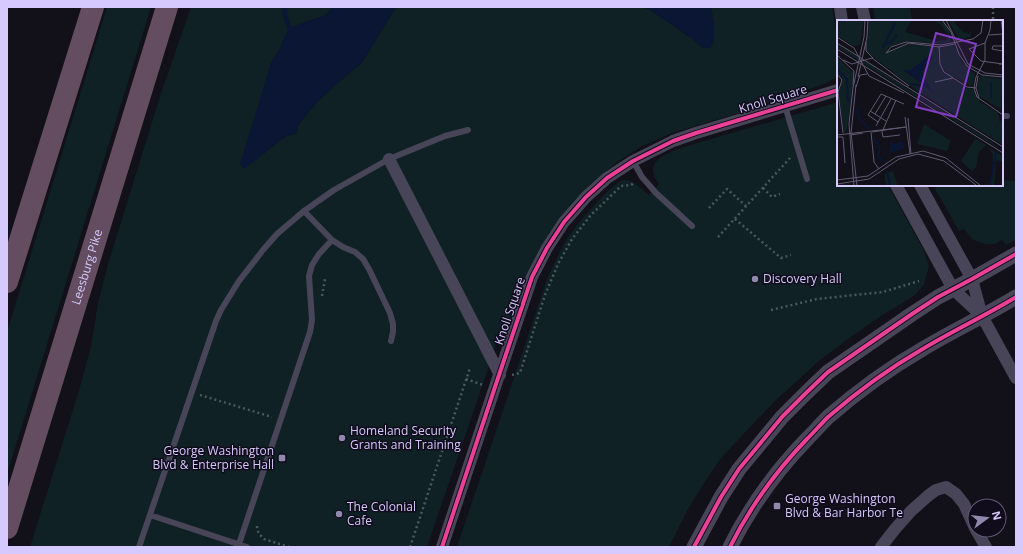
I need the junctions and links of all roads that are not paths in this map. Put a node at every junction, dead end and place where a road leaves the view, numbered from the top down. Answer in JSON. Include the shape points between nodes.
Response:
{"nodes":[{"id":1,"x":80,"y":7,"type":"edge"},
{"id":2,"x":93,"y":7,"type":"edge"},
{"id":3,"x":167,"y":7,"type":"edge"},
{"id":4,"x":181,"y":7,"type":"edge"},
{"id":5,"x":840,"y":7,"type":"edge"},
{"id":6,"x":862,"y":7,"type":"edge"},
{"id":7,"x":842,"y":20,"type":"edge"},
{"id":8,"x":865,"y":20,"type":"edge"},
{"id":9,"x":837,"y":90,"type":"edge"},
{"id":10,"x":785,"y":106,"type":"junction"},
{"id":11,"x":468,"y":130,"type":"dead end"},
{"id":12,"x":389,"y":159,"type":"junction"},
{"id":13,"x":633,"y":161,"type":"junction"},
{"id":14,"x":807,"y":179,"type":"dead end"},
{"id":15,"x":897,"y":186,"type":"edge"},
{"id":16,"x":921,"y":186,"type":"edge"},
{"id":17,"x":304,"y":211,"type":"junction"},
{"id":18,"x":692,"y":226,"type":"dead end"},
{"id":19,"x":99,"y":231,"type":"junction"},
{"id":20,"x":23,"y":232,"type":"junction"},
{"id":21,"x":332,"y":240,"type":"junction"},
{"id":22,"x":1016,"y":254,"type":"edge"},
{"id":23,"x":972,"y":279,"type":"junction"},
{"id":24,"x":7,"y":282,"type":"edge"},
{"id":25,"x":953,"y":289,"type":"junction"},
{"id":26,"x":1016,"y":296,"type":"edge"},
{"id":27,"x":982,"y":316,"type":"junction"},
{"id":28,"x":391,"y":341,"type":"dead end"},
{"id":29,"x":498,"y":378,"type":"junction"},
{"id":30,"x":1016,"y":378,"type":"edge"},
{"id":31,"x":967,"y":510,"type":"edge"},
{"id":32,"x":150,"y":515,"type":"junction"},
{"id":33,"x":7,"y":528,"type":"edge"},
{"id":34,"x":981,"y":538,"type":"edge"},
{"id":35,"x":239,"y":546,"type":"edge"},
{"id":36,"x":139,"y":547,"type":"edge"},
{"id":37,"x":247,"y":547,"type":"edge"},
{"id":38,"x":442,"y":547,"type":"edge"},
{"id":39,"x":694,"y":547,"type":"edge"},
{"id":40,"x":730,"y":547,"type":"edge"},
{"id":41,"x":881,"y":547,"type":"edge"},
{"id":42,"x":986,"y":547,"type":"edge"}],
"edges":[{"from":1,"to":20,"type":"highway"},
{"from":2,"to":20,"type":"highway"},
{"from":3,"to":19,"type":"highway","name":"Leesburg Pike"},
{"from":4,"to":19,"type":"highway"},
{"from":5,"to":7,"type":"street"},
{"from":6,"to":8,"type":"street"},
{"from":9,"to":10,"type":"street","name":"Knoll Square"},
{"from":10,"to":13,"type":"street","name":"Knoll Square","via":[[673,141]]},
{"from":10,"to":14,"type":"lane"},
{"from":11,"to":12,"type":"lane","via":[[445,136]]},
{"from":12,"to":17,"type":"lane","via":[[334,190]]},
{"from":12,"to":29,"type":"street","name":"Knoll Square"},
{"from":13,"to":18,"type":"lane","via":[[642,177],[656,193]]},
{"from":13,"to":29,"type":"street","name":"Knoll Square","via":[[586,196],[547,248],[532,277]]},
{"from":15,"to":25,"type":"street"},
{"from":16,"to":23,"type":"street"},
{"from":17,"to":21,"type":"lane"},
{"from":17,"to":32,"type":"lane","via":[[263,250],[221,310],[211,332]]},
{"from":19,"to":33,"type":"highway","name":"Leesburg Pike"},
{"from":20,"to":24,"type":"highway"},
{"from":21,"to":28,"type":"lane","via":[[355,252],[369,269],[390,313],[393,324]]},
{"from":21,"to":35,"type":"lane","via":[[312,265],[309,276],[312,320],[310,332]]},
{"from":22,"to":23,"type":"street"},
{"from":23,"to":25,"type":"street"},
{"from":23,"to":27,"type":"street"},
{"from":25,"to":27,"type":"street"},
{"from":25,"to":39,"type":"street","via":[[828,372],[806,393],[778,422],[740,469],[721,497]]},
{"from":26,"to":27,"type":"street"},
{"from":27,"to":30,"type":"street"},
{"from":27,"to":40,"type":"street","via":[[892,368],[827,418],[762,492]]},
{"from":29,"to":38,"type":"street","name":"Knoll Square"},
{"from":31,"to":41,"type":"street","via":[[956,494],[946,487],[936,490],[911,511]]},
{"from":32,"to":35,"type":"lane"},
{"from":32,"to":36,"type":"lane"},
{"from":34,"to":42,"type":"street"},
{"from":35,"to":37,"type":"lane"}]}
